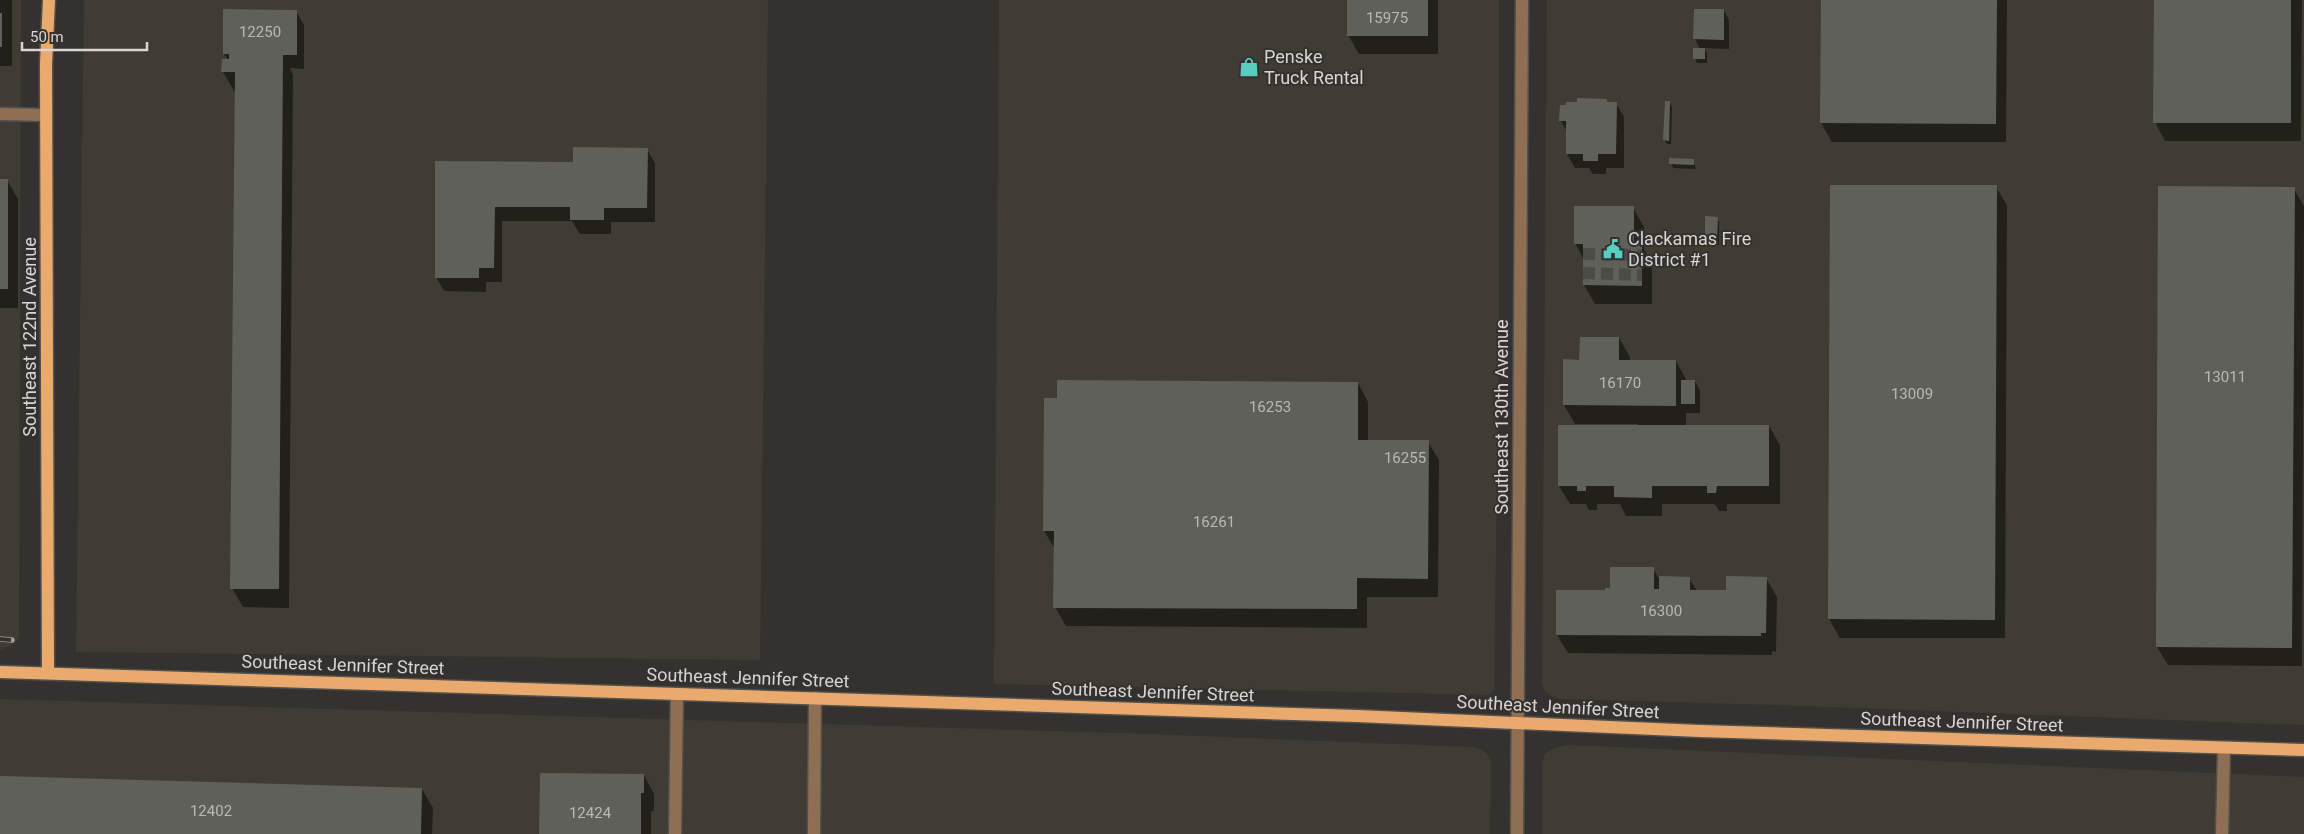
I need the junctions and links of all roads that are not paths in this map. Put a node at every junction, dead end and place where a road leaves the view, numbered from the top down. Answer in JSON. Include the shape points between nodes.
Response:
{"nodes":[{"id":1,"x":48,"y":0,"type":"edge"},
{"id":2,"x":1522,"y":0,"type":"edge"},
{"id":3,"x":0,"y":114,"type":"edge"},
{"id":4,"x":46,"y":115,"type":"junction"},
{"id":5,"x":0,"y":672,"type":"edge"},
{"id":6,"x":48,"y":673,"type":"junction"},
{"id":7,"x":677,"y":694,"type":"junction"},
{"id":8,"x":815,"y":698,"type":"junction"},
{"id":9,"x":1518,"y":722,"type":"junction"},
{"id":10,"x":2224,"y":748,"type":"junction"},
{"id":11,"x":2304,"y":750,"type":"edge"},
{"id":12,"x":675,"y":834,"type":"edge"},
{"id":13,"x":814,"y":834,"type":"edge"},
{"id":14,"x":1517,"y":834,"type":"edge"},
{"id":15,"x":2222,"y":834,"type":"edge"}],
"edges":[{"from":1,"to":4,"type":"main road","name":"Southeast 122nd Avenue"},
{"from":2,"to":9,"type":"street","name":"Southeast 130th Avenue"},
{"from":3,"to":4,"type":"street"},
{"from":4,"to":6,"type":"main road","name":"Southeast 122nd Avenue"},
{"from":5,"to":6,"type":"main road","name":"Southeast Jennifer Street"},
{"from":6,"to":7,"type":"main road","name":"Southeast Jennifer Street"},
{"from":7,"to":8,"type":"main road","name":"Southeast Jennifer Street"},
{"from":7,"to":12,"type":"street"},
{"from":8,"to":9,"type":"main road","name":"Southeast Jennifer Street"},
{"from":8,"to":13,"type":"street"},
{"from":9,"to":10,"type":"main road","name":"Southeast Jennifer Street"},
{"from":9,"to":14,"type":"street","name":"Southeast 130th Avenue"},
{"from":10,"to":11,"type":"main road","name":"Southeast Jennifer Street"},
{"from":10,"to":15,"type":"street"}]}
